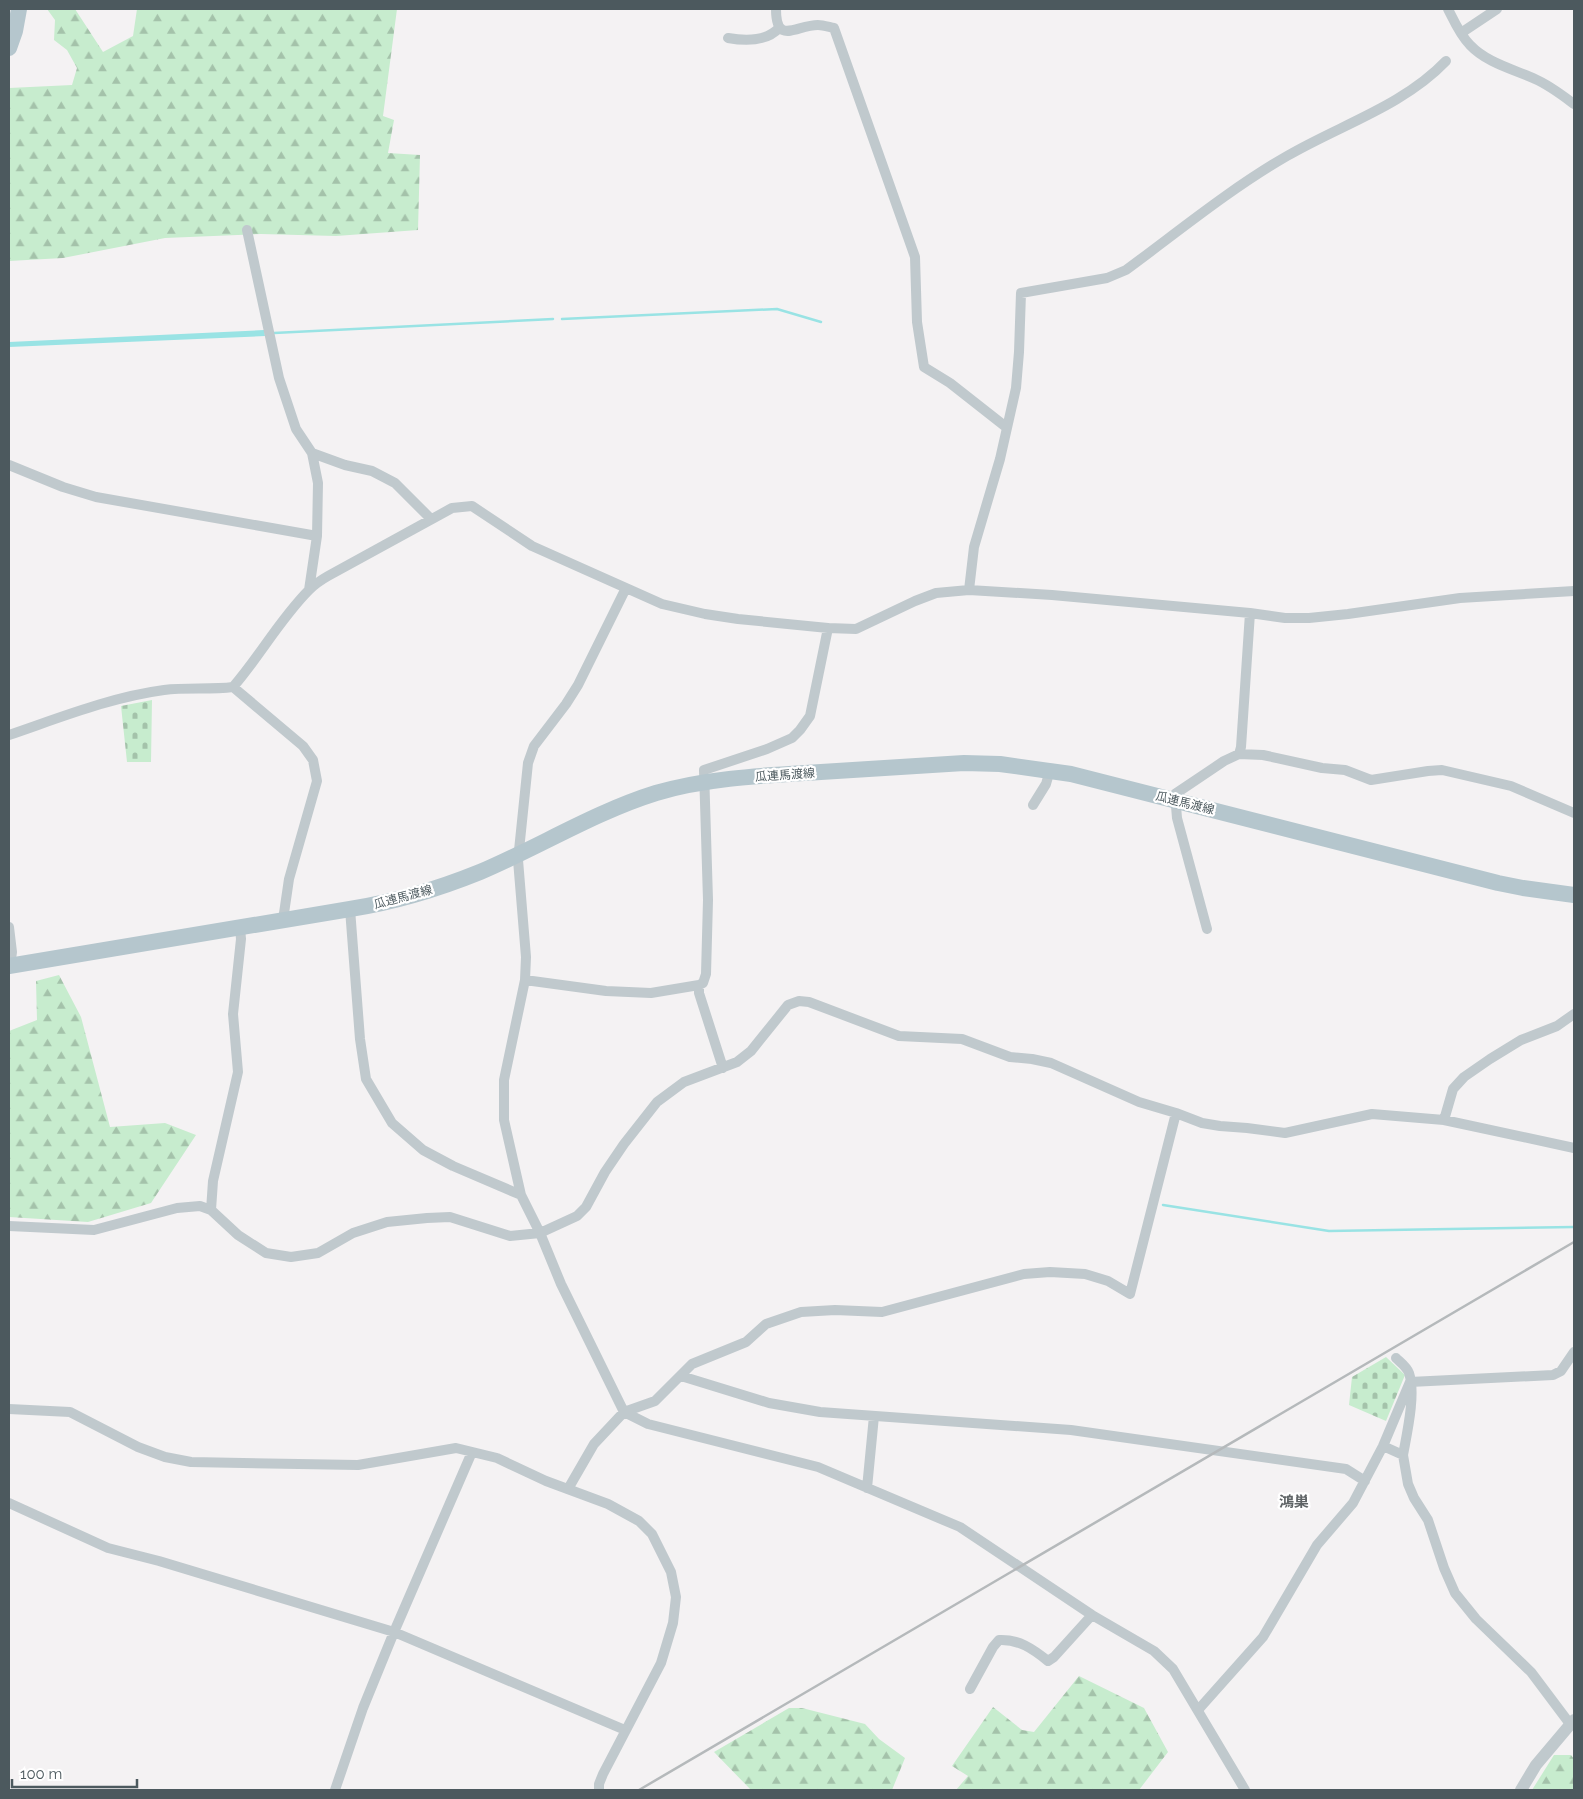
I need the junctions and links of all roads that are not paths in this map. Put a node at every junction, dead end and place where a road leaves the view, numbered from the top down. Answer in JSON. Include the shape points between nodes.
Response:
{"nodes":[{"id":1,"x":19,"y":9,"type":"edge"},
{"id":2,"x":776,"y":9,"type":"edge"},
{"id":3,"x":1448,"y":9,"type":"edge"},
{"id":4,"x":1497,"y":9,"type":"edge"},
{"id":5,"x":779,"y":28,"type":"junction"},
{"id":6,"x":1461,"y":33,"type":"junction"},
{"id":7,"x":728,"y":38,"type":"dead end"},
{"id":8,"x":9,"y":48,"type":"edge"},
{"id":9,"x":1446,"y":60,"type":"dead end"},
{"id":10,"x":1574,"y":104,"type":"edge"},
{"id":11,"x":247,"y":230,"type":"dead end"},
{"id":12,"x":1006,"y":427,"type":"junction"},
{"id":13,"x":312,"y":453,"type":"junction"},
{"id":14,"x":9,"y":465,"type":"edge"},
{"id":15,"x":430,"y":519,"type":"junction"},
{"id":16,"x":317,"y":536,"type":"junction"},
{"id":17,"x":626,"y":588,"type":"junction"},
{"id":18,"x":310,"y":590,"type":"junction"},
{"id":19,"x":970,"y":590,"type":"junction"},
{"id":20,"x":1574,"y":591,"type":"edge"},
{"id":21,"x":1250,"y":613,"type":"junction"},
{"id":22,"x":828,"y":628,"type":"junction"},
{"id":23,"x":234,"y":687,"type":"junction"},
{"id":24,"x":9,"y":735,"type":"edge"},
{"id":25,"x":1239,"y":754,"type":"junction"},
{"id":26,"x":1050,"y":770,"type":"junction"},
{"id":27,"x":705,"y":782,"type":"junction"},
{"id":28,"x":1176,"y":800,"type":"junction"},
{"id":29,"x":1033,"y":805,"type":"dead end"},
{"id":30,"x":1574,"y":812,"type":"edge"},
{"id":31,"x":520,"y":853,"type":"junction"},
{"id":32,"x":1574,"y":895,"type":"edge"},
{"id":33,"x":350,"y":909,"type":"junction"},
{"id":34,"x":283,"y":920,"type":"junction"},
{"id":35,"x":9,"y":927,"type":"edge"},
{"id":36,"x":240,"y":928,"type":"junction"},
{"id":37,"x":1207,"y":930,"type":"dead end"},
{"id":38,"x":9,"y":966,"type":"edge"},
{"id":39,"x":525,"y":980,"type":"junction"},
{"id":40,"x":699,"y":986,"type":"junction"},
{"id":41,"x":1574,"y":1014,"type":"edge"},
{"id":42,"x":723,"y":1068,"type":"junction"},
{"id":43,"x":1176,"y":1112,"type":"junction"},
{"id":44,"x":1444,"y":1120,"type":"junction"},
{"id":45,"x":1574,"y":1148,"type":"edge"},
{"id":46,"x":521,"y":1195,"type":"junction"},
{"id":47,"x":211,"y":1210,"type":"junction"},
{"id":48,"x":9,"y":1226,"type":"edge"},
{"id":49,"x":540,"y":1234,"type":"junction"},
{"id":50,"x":1574,"y":1352,"type":"edge"},
{"id":51,"x":1396,"y":1358,"type":"dead end"},
{"id":52,"x":681,"y":1376,"type":"junction"},
{"id":53,"x":1410,"y":1382,"type":"junction"},
{"id":54,"x":9,"y":1409,"type":"edge"},
{"id":55,"x":624,"y":1412,"type":"junction"},
{"id":56,"x":874,"y":1416,"type":"junction"},
{"id":57,"x":1383,"y":1446,"type":"junction"},
{"id":58,"x":472,"y":1452,"type":"junction"},
{"id":59,"x":1403,"y":1456,"type":"junction"},
{"id":60,"x":1365,"y":1481,"type":"junction"},
{"id":61,"x":867,"y":1488,"type":"junction"},
{"id":62,"x":568,"y":1489,"type":"junction"},
{"id":63,"x":9,"y":1502,"type":"edge"},
{"id":64,"x":1092,"y":1615,"type":"junction"},
{"id":65,"x":394,"y":1632,"type":"junction"},
{"id":66,"x":970,"y":1689,"type":"dead end"},
{"id":67,"x":1198,"y":1710,"type":"junction"},
{"id":68,"x":1572,"y":1722,"type":"edge"},
{"id":69,"x":625,"y":1730,"type":"junction"},
{"id":70,"x":335,"y":1790,"type":"edge"},
{"id":71,"x":599,"y":1790,"type":"edge"},
{"id":72,"x":1245,"y":1790,"type":"edge"},
{"id":73,"x":1521,"y":1790,"type":"edge"}],
"edges":[{"from":1,"to":8,"type":"main road"},
{"from":2,"to":5,"type":"street"},
{"from":3,"to":6,"type":"street"},
{"from":4,"to":6,"type":"street"},
{"from":5,"to":7,"type":"street","via":[[773,34],[759,38]]},
{"from":5,"to":12,"type":"street","via":[[786,31],[818,25],[834,28],[915,257],[924,367]]},
{"from":6,"to":10,"type":"street","via":[[1470,46],[1495,63],[1536,80]]},
{"from":9,"to":12,"type":"street","via":[[1431,77],[1398,99],[1288,156],[1244,183],[1126,270],[1107,278],[1021,294],[1016,388]]},
{"from":11,"to":13,"type":"street","via":[[279,378],[296,429]]},
{"from":12,"to":19,"type":"street","via":[[974,547]]},
{"from":13,"to":15,"type":"street","via":[[372,471],[395,483]]},
{"from":13,"to":16,"type":"street","via":[[318,483]]},
{"from":14,"to":16,"type":"street","via":[[96,497]]},
{"from":15,"to":17,"type":"street","via":[[452,508],[472,506],[532,546]]},
{"from":15,"to":18,"type":"street","via":[[328,576]]},
{"from":16,"to":18,"type":"street"},
{"from":17,"to":22,"type":"street","via":[[662,604],[705,614]]},
{"from":17,"to":31,"type":"street","via":[[578,685],[534,746],[528,763]]},
{"from":18,"to":23,"type":"street","via":[[286,616]]},
{"from":19,"to":21,"type":"street"},
{"from":19,"to":22,"type":"street","via":[[936,593],[915,600],[856,629]]},
{"from":20,"to":21,"type":"street","via":[[1460,598],[1309,618]]},
{"from":21,"to":25,"type":"street"},
{"from":22,"to":27,"type":"street","via":[[810,716],[800,730],[792,738],[767,749],[704,770]]},
{"from":23,"to":24,"type":"street","via":[[164,690],[131,697]]},
{"from":23,"to":34,"type":"street","via":[[303,746],[313,760],[317,781],[289,879]]},
{"from":25,"to":28,"type":"street","via":[[1180,790],[1175,794]]},
{"from":25,"to":30,"type":"street","via":[[1263,755],[1345,770],[1371,780],[1442,770],[1511,786]]},
{"from":26,"to":27,"type":"main road","name":"瓜連馬渡線","via":[[964,763]]},
{"from":26,"to":28,"type":"main road","name":"瓜連馬渡線"},
{"from":26,"to":29,"type":"street","via":[[1046,784]]},
{"from":27,"to":31,"type":"main road","name":"瓜連馬渡線","via":[[628,804]]},
{"from":27,"to":40,"type":"street","via":[[706,974]]},
{"from":28,"to":32,"type":"main road","name":"瓜連馬渡線","via":[[1498,883]]},
{"from":28,"to":37,"type":"street","via":[[1177,818]]},
{"from":31,"to":33,"type":"main road","name":"瓜連馬渡線","via":[[442,887]]},
{"from":31,"to":39,"type":"street","via":[[518,874],[526,957]]},
{"from":33,"to":34,"type":"main road","name":"瓜連馬渡線"},
{"from":33,"to":46,"type":"street","via":[[366,1079],[392,1122],[423,1150]]},
{"from":34,"to":36,"type":"main road","name":"瓜連馬渡線"},
{"from":35,"to":38,"type":"street","via":[[12,952]]},
{"from":36,"to":38,"type":"main road","name":"瓜連馬渡線"},
{"from":36,"to":47,"type":"street","via":[[233,1014],[238,1072],[213,1181]]},
{"from":39,"to":40,"type":"street","via":[[651,993]]},
{"from":39,"to":46,"type":"street","via":[[504,1080],[504,1120]]},
{"from":40,"to":42,"type":"street"},
{"from":41,"to":44,"type":"street","via":[[1557,1026],[1521,1040],[1464,1077],[1453,1089]]},
{"from":42,"to":43,"type":"street","via":[[751,1051],[788,1005],[800,1001],[899,1036],[962,1039],[1010,1057],[1051,1063],[1139,1102]]},
{"from":42,"to":49,"type":"street","via":[[684,1082],[657,1102],[605,1172],[586,1207],[577,1216]]},
{"from":43,"to":44,"type":"street","via":[[1220,1126],[1285,1134],[1372,1114]]},
{"from":43,"to":52,"type":"street","via":[[1130,1294],[1108,1281],[1086,1274],[1050,1272],[1024,1274],[882,1312],[801,1312],[766,1324],[746,1342],[692,1364]]},
{"from":44,"to":45,"type":"street"},
{"from":46,"to":49,"type":"street"},
{"from":47,"to":48,"type":"street","via":[[200,1206],[177,1208],[94,1230]]},
{"from":47,"to":49,"type":"street","via":[[238,1235],[266,1252],[291,1257],[318,1253],[353,1233],[387,1222],[427,1218],[450,1217],[510,1236]]},
{"from":49,"to":55,"type":"street"},
{"from":50,"to":53,"type":"street","via":[[1561,1372],[1553,1374]]},
{"from":51,"to":53,"type":"street","via":[[1409,1370]]},
{"from":52,"to":55,"type":"street","via":[[655,1401]]},
{"from":52,"to":56,"type":"street","via":[[770,1403],[820,1412]]},
{"from":53,"to":57,"type":"street"},
{"from":53,"to":59,"type":"street","via":[[1410,1420]]},
{"from":54,"to":58,"type":"street","via":[[70,1412],[138,1447],[191,1462],[358,1465],[456,1448]]},
{"from":55,"to":61,"type":"street","via":[[648,1424],[818,1467]]},
{"from":55,"to":62,"type":"street","via":[[594,1444]]},
{"from":56,"to":60,"type":"street","via":[[1071,1430],[1346,1469]]},
{"from":56,"to":61,"type":"street"},
{"from":57,"to":59,"type":"street"},
{"from":57,"to":60,"type":"street"},
{"from":58,"to":62,"type":"street","via":[[497,1458]]},
{"from":58,"to":65,"type":"street"},
{"from":59,"to":68,"type":"street","via":[[1408,1484],[1428,1520],[1454,1592],[1531,1672]]},
{"from":60,"to":67,"type":"street","via":[[1353,1503],[1317,1545],[1263,1638]]},
{"from":61,"to":64,"type":"street","via":[[960,1527]]},
{"from":62,"to":69,"type":"street","via":[[608,1504],[639,1522],[652,1534],[670,1572],[676,1597],[673,1623],[661,1663]]},
{"from":63,"to":65,"type":"street","via":[[108,1548]]},
{"from":64,"to":66,"type":"street","via":[[1048,1661],[1020,1643],[999,1640]]},
{"from":64,"to":67,"type":"street","via":[[1159,1655],[1173,1669]]},
{"from":65,"to":69,"type":"street"},
{"from":65,"to":70,"type":"street"},
{"from":67,"to":72,"type":"street"},
{"from":68,"to":73,"type":"street","via":[[1536,1765]]},
{"from":69,"to":71,"type":"street","via":[[603,1774]]}]}
